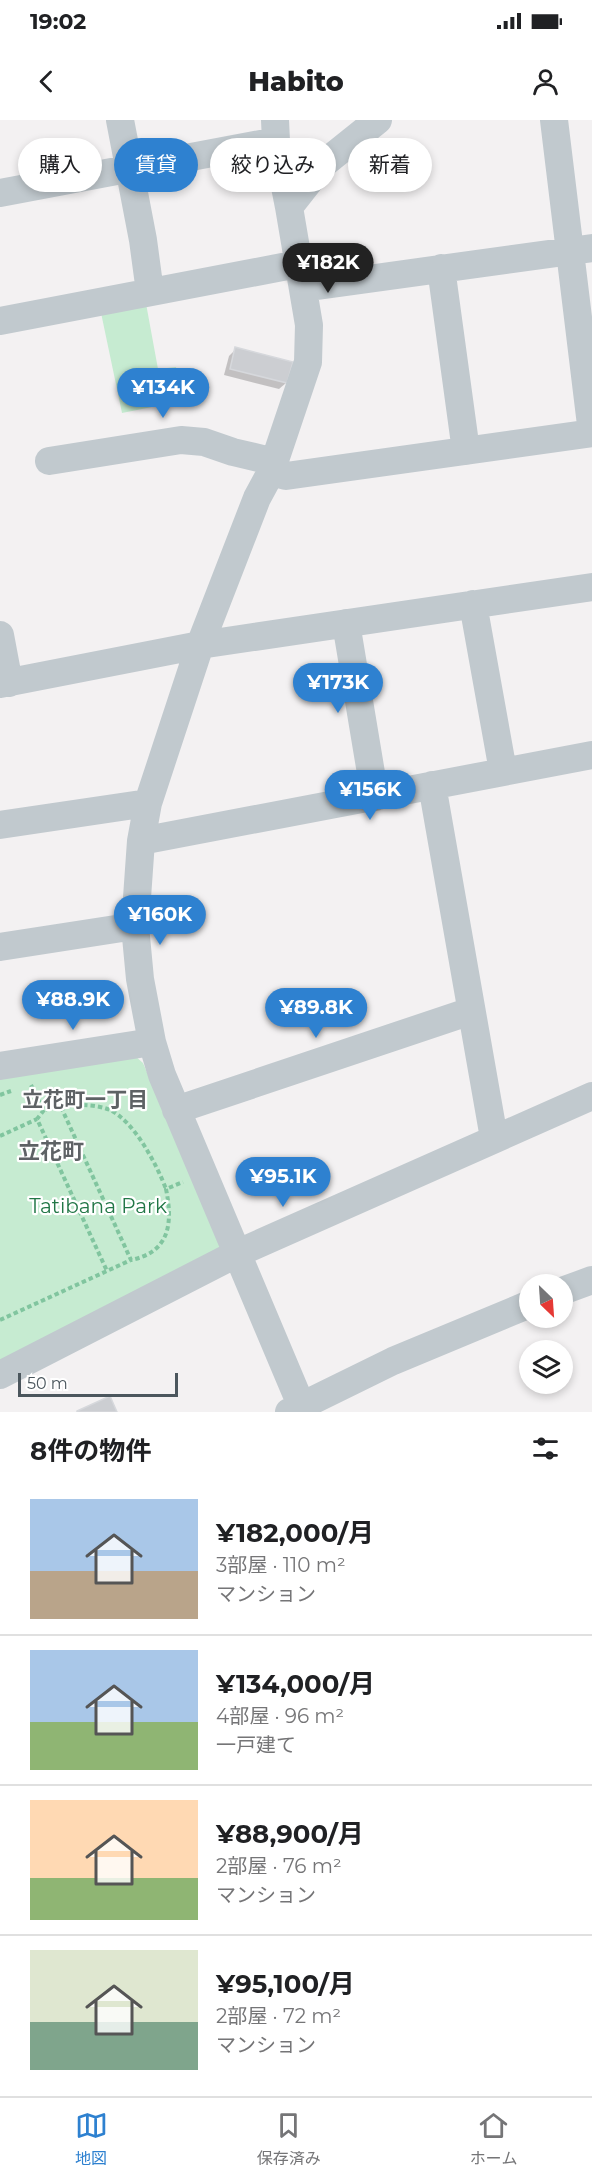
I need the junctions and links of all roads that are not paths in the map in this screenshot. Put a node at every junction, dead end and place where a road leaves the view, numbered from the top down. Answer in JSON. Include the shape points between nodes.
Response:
{"nodes":[{"id":1,"x":120,"y":120,"type":"edge"},
{"id":2,"x":378,"y":120,"type":"edge"},
{"id":3,"x":554,"y":120,"type":"edge"},
{"id":4,"x":275,"y":130,"type":"edge"},
{"id":5,"x":123,"y":138,"type":"edge"},
{"id":6,"x":198,"y":151,"type":"edge"},
{"id":7,"x":114,"y":172,"type":"edge"},
{"id":8,"x":134,"y":192,"type":"edge"},
{"id":9,"x":0,"y":193,"type":"edge"},
{"id":10,"x":289,"y":207,"type":"junction"},
{"id":11,"x":581,"y":250,"type":"edge"},
{"id":12,"x":441,"y":268,"type":"junction"},
{"id":13,"x":301,"y":276,"type":"junction"},
{"id":14,"x":150,"y":292,"type":"junction"},
{"id":15,"x":0,"y":321,"type":"edge"},
{"id":16,"x":592,"y":433,"type":"edge"},
{"id":17,"x":466,"y":451,"type":"junction"},
{"id":18,"x":49,"y":461,"type":"dead end"},
{"id":19,"x":273,"y":467,"type":"junction"},
{"id":20,"x":592,"y":587,"type":"edge"},
{"id":21,"x":473,"y":604,"type":"junction"},
{"id":22,"x":346,"y":623,"type":"junction"},
{"id":23,"x":0,"y":635,"type":"edge"},
{"id":24,"x":200,"y":645,"type":"junction"},
{"id":25,"x":5,"y":683,"type":"edge"},
{"id":26,"x":592,"y":755,"type":"edge"},
{"id":27,"x":503,"y":771,"type":"junction"},
{"id":28,"x":432,"y":785,"type":"junction"},
{"id":29,"x":375,"y":796,"type":"junction"},
{"id":30,"x":148,"y":803,"type":"junction"},
{"id":31,"x":0,"y":825,"type":"edge"},
{"id":32,"x":141,"y":841,"type":"junction"},
{"id":33,"x":135,"y":926,"type":"junction"},
{"id":34,"x":0,"y":947,"type":"edge"},
{"id":35,"x":471,"y":1011,"type":"junction"},
{"id":36,"x":152,"y":1042,"type":"junction"},
{"id":37,"x":11,"y":1064,"type":"edge"},
{"id":38,"x":592,"y":1096,"type":"edge"},
{"id":39,"x":176,"y":1110,"type":"junction"},
{"id":40,"x":494,"y":1138,"type":"junction"},
{"id":41,"x":238,"y":1253,"type":"junction"},
{"id":42,"x":592,"y":1280,"type":"edge"},
{"id":43,"x":573,"y":1287,"type":"edge"},
{"id":44,"x":519,"y":1309,"type":"edge"},
{"id":45,"x":0,"y":1375,"type":"edge"},
{"id":46,"x":298,"y":1410,"type":"edge"}],
"edges":[{"from":1,"to":5,"type":"street"},
{"from":2,"to":10,"type":"street","via":[[322,165]]},
{"from":3,"to":11,"type":"street"},
{"from":4,"to":6,"type":"street"},
{"from":4,"to":10,"type":"street"},
{"from":7,"to":9,"type":"street"},
{"from":8,"to":14,"type":"street"},
{"from":10,"to":13,"type":"street"},
{"from":11,"to":12,"type":"street"},
{"from":11,"to":16,"type":"street"},
{"from":12,"to":13,"type":"street"},
{"from":12,"to":17,"type":"street"},
{"from":13,"to":14,"type":"street"},
{"from":13,"to":19,"type":"street","via":[[309,325],[308,362]]},
{"from":14,"to":15,"type":"street"},
{"from":16,"to":17,"type":"street"},
{"from":17,"to":19,"type":"street","via":[[286,476]]},
{"from":18,"to":19,"type":"street","via":[[181,440],[204,442]]},
{"from":19,"to":24,"type":"street","via":[[257,498]]},
{"from":20,"to":21,"type":"street"},
{"from":21,"to":22,"type":"street"},
{"from":21,"to":27,"type":"street"},
{"from":22,"to":24,"type":"street"},
{"from":22,"to":29,"type":"street"},
{"from":23,"to":25,"type":"street"},
{"from":24,"to":25,"type":"street"},
{"from":24,"to":30,"type":"street"},
{"from":26,"to":27,"type":"street"},
{"from":27,"to":28,"type":"street"},
{"from":28,"to":29,"type":"street"},
{"from":28,"to":35,"type":"street"},
{"from":29,"to":32,"type":"street"},
{"from":30,"to":31,"type":"street"},
{"from":30,"to":32,"type":"street"},
{"from":32,"to":33,"type":"street"},
{"from":33,"to":34,"type":"street"},
{"from":33,"to":36,"type":"street"},
{"from":35,"to":39,"type":"street"},
{"from":35,"to":40,"type":"street"},
{"from":36,"to":37,"type":"street"},
{"from":36,"to":39,"type":"street"},
{"from":38,"to":40,"type":"street"},
{"from":39,"to":41,"type":"street"},
{"from":40,"to":41,"type":"street"},
{"from":41,"to":45,"type":"street"},
{"from":41,"to":46,"type":"street"},
{"from":42,"to":43,"type":"street"},
{"from":44,"to":46,"type":"street","via":[[393,1361]]}]}
